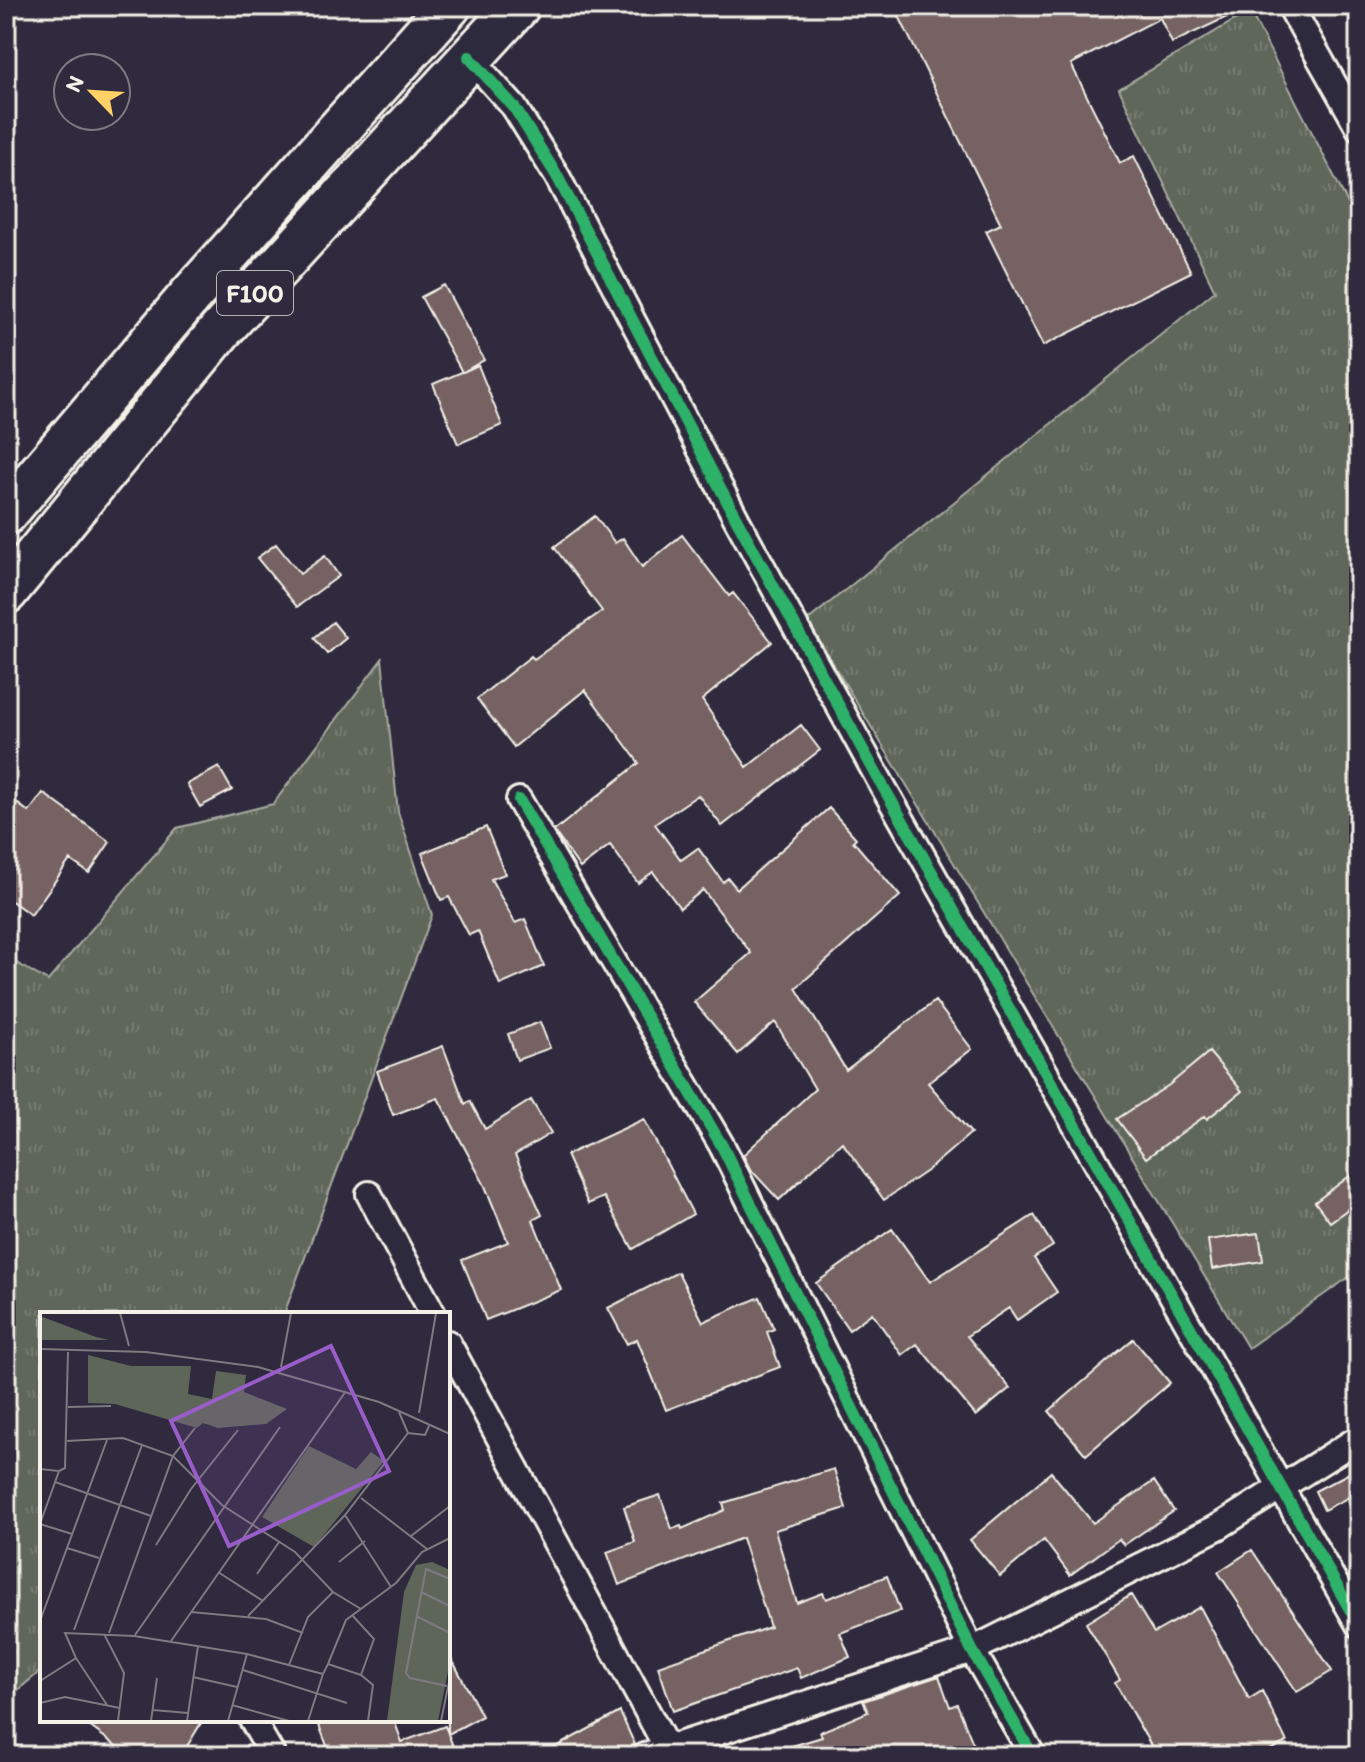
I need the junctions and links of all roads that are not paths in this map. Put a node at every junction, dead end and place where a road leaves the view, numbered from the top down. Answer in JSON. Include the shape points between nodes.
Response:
{"nodes":[{"id":1,"x":449,"y":6,"type":"edge"},
{"id":2,"x":518,"y":6,"type":"edge"},
{"id":3,"x":1290,"y":6,"type":"edge"},
{"id":4,"x":469,"y":57,"type":"junction"},
{"id":5,"x":1359,"y":128,"type":"edge"},
{"id":6,"x":6,"y":513,"type":"edge"},
{"id":7,"x":6,"y":592,"type":"edge"},
{"id":8,"x":519,"y":800,"type":"dead end"},
{"id":9,"x":369,"y":1194,"type":"dead end"},
{"id":10,"x":432,"y":1312,"type":"edge"},
{"id":11,"x":450,"y":1347,"type":"edge"},
{"id":12,"x":1359,"y":1438,"type":"edge"},
{"id":13,"x":1278,"y":1488,"type":"junction"},
{"id":14,"x":1359,"y":1625,"type":"edge"},
{"id":15,"x":972,"y":1650,"type":"junction"},
{"id":16,"x":253,"y":1722,"type":"edge"},
{"id":17,"x":660,"y":1753,"type":"edge"},
{"id":18,"x":273,"y":1756,"type":"edge"},
{"id":19,"x":1033,"y":1756,"type":"edge"}],
"edges":[{"from":1,"to":6,"type":"highway","number":"F100","via":[[191,295]]},
{"from":2,"to":4,"type":"highway","number":"F100"},
{"from":3,"to":5,"type":"street"},
{"from":4,"to":7,"type":"highway","number":"F100","via":[[220,331]]},
{"from":4,"to":13,"type":"street","via":[[514,107],[557,176],[873,769]]},
{"from":8,"to":15,"type":"street","via":[[722,1146]]},
{"from":9,"to":10,"type":"street"},
{"from":11,"to":17,"type":"street"},
{"from":12,"to":13,"type":"street"},
{"from":13,"to":14,"type":"street"},
{"from":13,"to":15,"type":"street","via":[[1218,1527]]},
{"from":15,"to":17,"type":"street"},
{"from":15,"to":19,"type":"street"},
{"from":16,"to":18,"type":"street"}]}
